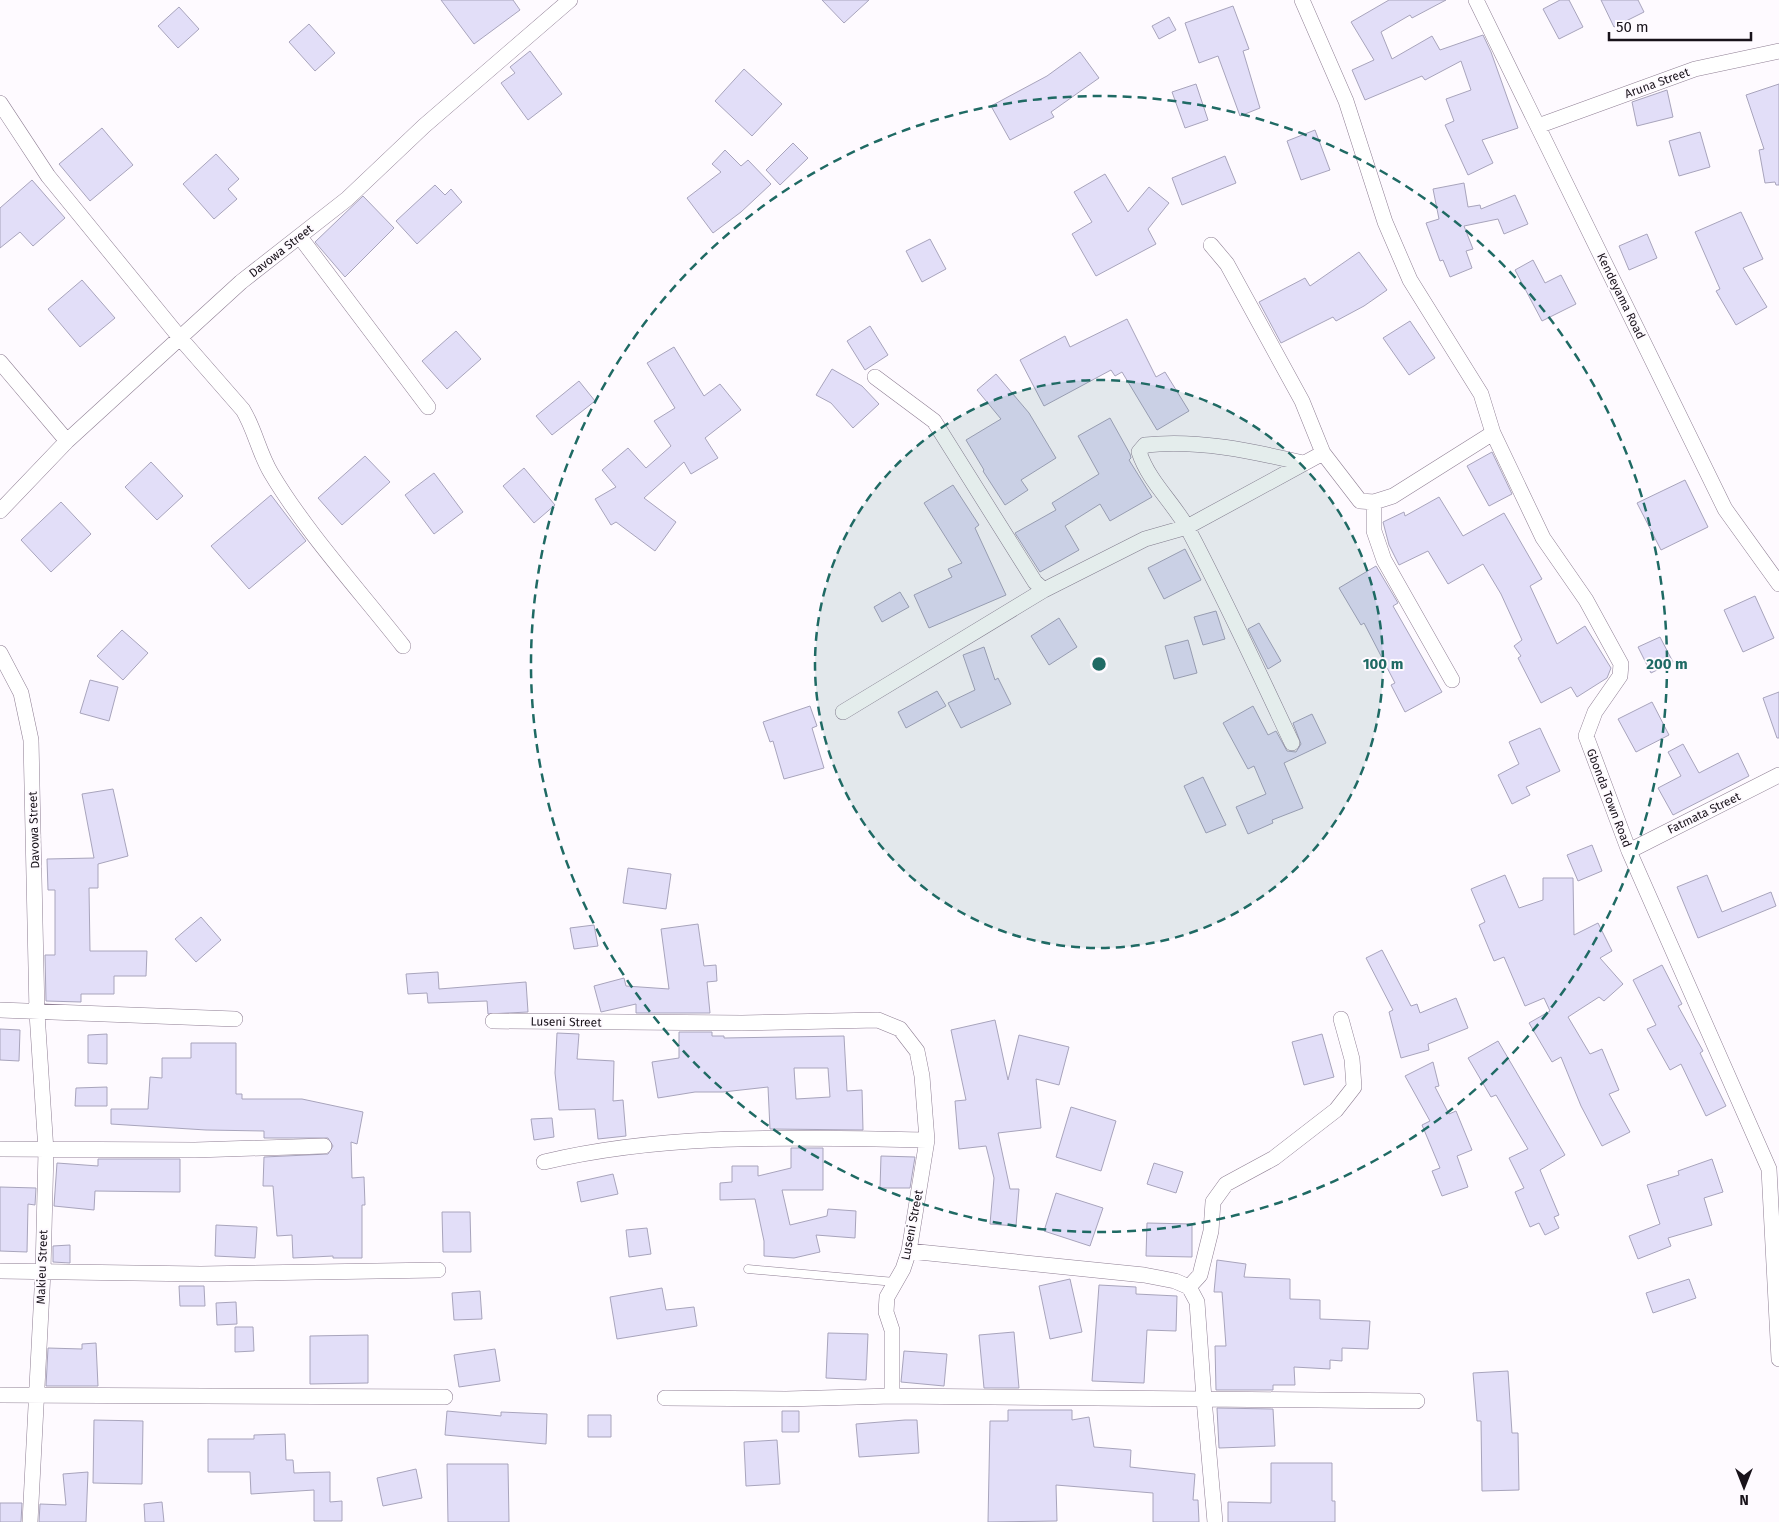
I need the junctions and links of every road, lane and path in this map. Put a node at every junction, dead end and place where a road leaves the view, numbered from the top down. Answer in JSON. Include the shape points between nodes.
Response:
{"nodes":[{"id":1,"x":570,"y":0,"type":"edge"},
{"id":2,"x":1302,"y":0,"type":"edge"},
{"id":3,"x":1479,"y":1,"type":"edge"},
{"id":4,"x":1779,"y":51,"type":"edge"},
{"id":5,"x":0,"y":103,"type":"edge"},
{"id":6,"x":1538,"y":126,"type":"junction"},
{"id":7,"x":300,"y":237,"type":"junction"},
{"id":8,"x":1211,"y":244,"type":"dead end"},
{"id":9,"x":181,"y":339,"type":"junction"},
{"id":10,"x":0,"y":362,"type":"edge"},
{"id":11,"x":875,"y":377,"type":"dead end"},
{"id":12,"x":428,"y":407,"type":"dead end"},
{"id":13,"x":1493,"y":433,"type":"junction"},
{"id":14,"x":67,"y":441,"type":"junction"},
{"id":15,"x":1323,"y":453,"type":"junction"},
{"id":16,"x":1303,"y":463,"type":"junction"},
{"id":17,"x":1374,"y":502,"type":"junction"},
{"id":18,"x":0,"y":511,"type":"edge"},
{"id":19,"x":1186,"y":527,"type":"junction"},
{"id":20,"x":1779,"y":584,"type":"edge"},
{"id":21,"x":1044,"y":590,"type":"junction"},
{"id":22,"x":403,"y":646,"type":"dead end"},
{"id":23,"x":0,"y":653,"type":"edge"},
{"id":24,"x":1452,"y":680,"type":"dead end"},
{"id":25,"x":843,"y":712,"type":"dead end"},
{"id":26,"x":1292,"y":743,"type":"dead end"},
{"id":27,"x":1779,"y":775,"type":"edge"},
{"id":28,"x":1629,"y":850,"type":"junction"},
{"id":29,"x":0,"y":1010,"type":"edge"},
{"id":30,"x":37,"y":1013,"type":"junction"},
{"id":31,"x":235,"y":1019,"type":"dead end"},
{"id":32,"x":1341,"y":1019,"type":"dead end"},
{"id":33,"x":493,"y":1021,"type":"dead end"},
{"id":34,"x":927,"y":1140,"type":"junction"},
{"id":35,"x":324,"y":1146,"type":"dead end"},
{"id":36,"x":0,"y":1149,"type":"edge"},
{"id":37,"x":46,"y":1151,"type":"junction"},
{"id":38,"x":544,"y":1162,"type":"dead end"},
{"id":39,"x":909,"y":1251,"type":"junction"},
{"id":40,"x":748,"y":1269,"type":"dead end"},
{"id":41,"x":438,"y":1270,"type":"dead end"},
{"id":42,"x":0,"y":1271,"type":"edge"},
{"id":43,"x":43,"y":1271,"type":"junction"},
{"id":44,"x":895,"y":1282,"type":"junction"},
{"id":45,"x":1189,"y":1287,"type":"junction"},
{"id":46,"x":1779,"y":1358,"type":"edge"},
{"id":47,"x":0,"y":1395,"type":"edge"},
{"id":48,"x":36,"y":1395,"type":"junction"},
{"id":49,"x":892,"y":1396,"type":"junction"},
{"id":50,"x":445,"y":1397,"type":"dead end"},
{"id":51,"x":665,"y":1398,"type":"dead end"},
{"id":52,"x":1204,"y":1400,"type":"junction"},
{"id":53,"x":1416,"y":1401,"type":"dead end"},
{"id":54,"x":30,"y":1522,"type":"edge"},
{"id":55,"x":1215,"y":1522,"type":"edge"}],
"edges":[{"from":1,"to":7,"type":"street","name":"Davowa Street"},
{"from":2,"to":13,"type":"street","name":"Gbonda Town Road","via":[[1346,101],[1385,222],[1410,280],[1481,394]]},
{"from":3,"to":6,"type":"street","name":"Kendeyama Road"},
{"from":4,"to":6,"type":"street","name":"Aruna Street","via":[[1695,69]]},
{"from":5,"to":9,"type":"street","via":[[48,176]]},
{"from":6,"to":20,"type":"street","name":"Kendeyama Road","via":[[1725,509]]},
{"from":7,"to":9,"type":"street","name":"Davowa Street","via":[[241,282]]},
{"from":7,"to":12,"type":"street"},
{"from":8,"to":15,"type":"street","via":[[1227,264],[1298,392]]},
{"from":9,"to":14,"type":"street","name":"Davowa Street"},
{"from":9,"to":22,"type":"street","via":[[242,410],[270,472]]},
{"from":10,"to":14,"type":"street"},
{"from":11,"to":21,"type":"street","via":[[934,421],[1035,582]]},
{"from":13,"to":17,"type":"street","via":[[1393,496]]},
{"from":13,"to":28,"type":"street","name":"Gbonda Town Road","via":[[1543,538],[1586,600],[1620,664],[1620,676],[1595,712],[1586,736]]},
{"from":14,"to":18,"type":"street","name":"Davowa Street"},
{"from":15,"to":16,"type":"street"},
{"from":15,"to":17,"type":"street","via":[[1360,501]]},
{"from":16,"to":19,"type":"street"},
{"from":16,"to":19,"type":"street","via":[[1246,450],[1162,443],[1145,445],[1139,452],[1144,468]]},
{"from":17,"to":24,"type":"street","via":[[1374,531],[1384,560]]},
{"from":19,"to":21,"type":"street","via":[[1145,539]]},
{"from":19,"to":26,"type":"street"},
{"from":21,"to":25,"type":"street"},
{"from":23,"to":30,"type":"street","name":"Davowa Street","via":[[21,693],[31,740]]},
{"from":27,"to":28,"type":"street","name":"Fatmata Street"},
{"from":28,"to":46,"type":"street","name":"Gbonda Town Road","via":[[1769,1169]]},
{"from":29,"to":30,"type":"street"},
{"from":30,"to":31,"type":"street"},
{"from":30,"to":37,"type":"street","name":"Makieu Street"},
{"from":32,"to":45,"type":"street","via":[[1352,1059],[1354,1087],[1336,1110],[1274,1158],[1226,1184],[1214,1202],[1211,1231],[1200,1275]]},
{"from":33,"to":34,"type":"street","name":"Luseni Street","via":[[713,1023],[878,1020],[900,1028],[918,1051]]},
{"from":34,"to":38,"type":"street","via":[[691,1140],[594,1150]]},
{"from":34,"to":39,"type":"street","name":"Luseni Street"},
{"from":35,"to":37,"type":"street"},
{"from":36,"to":37,"type":"street"},
{"from":37,"to":43,"type":"street","name":"Makieu Street"},
{"from":39,"to":44,"type":"street","name":"Luseni Street"},
{"from":39,"to":45,"type":"street","via":[[1144,1275]]},
{"from":40,"to":44,"type":"lane"},
{"from":41,"to":43,"type":"street","via":[[201,1274]]},
{"from":42,"to":43,"type":"street"},
{"from":43,"to":48,"type":"street","name":"Makieu Street"},
{"from":44,"to":49,"type":"street","name":"Luseni Street","via":[[887,1297],[886,1312],[892,1330]]},
{"from":45,"to":52,"type":"street","via":[[1197,1302]]},
{"from":47,"to":48,"type":"street"},
{"from":48,"to":50,"type":"street"},
{"from":48,"to":54,"type":"street","name":"Makieu Street"},
{"from":49,"to":51,"type":"street"},
{"from":49,"to":52,"type":"street"},
{"from":52,"to":53,"type":"street"},
{"from":52,"to":55,"type":"street"}]}
